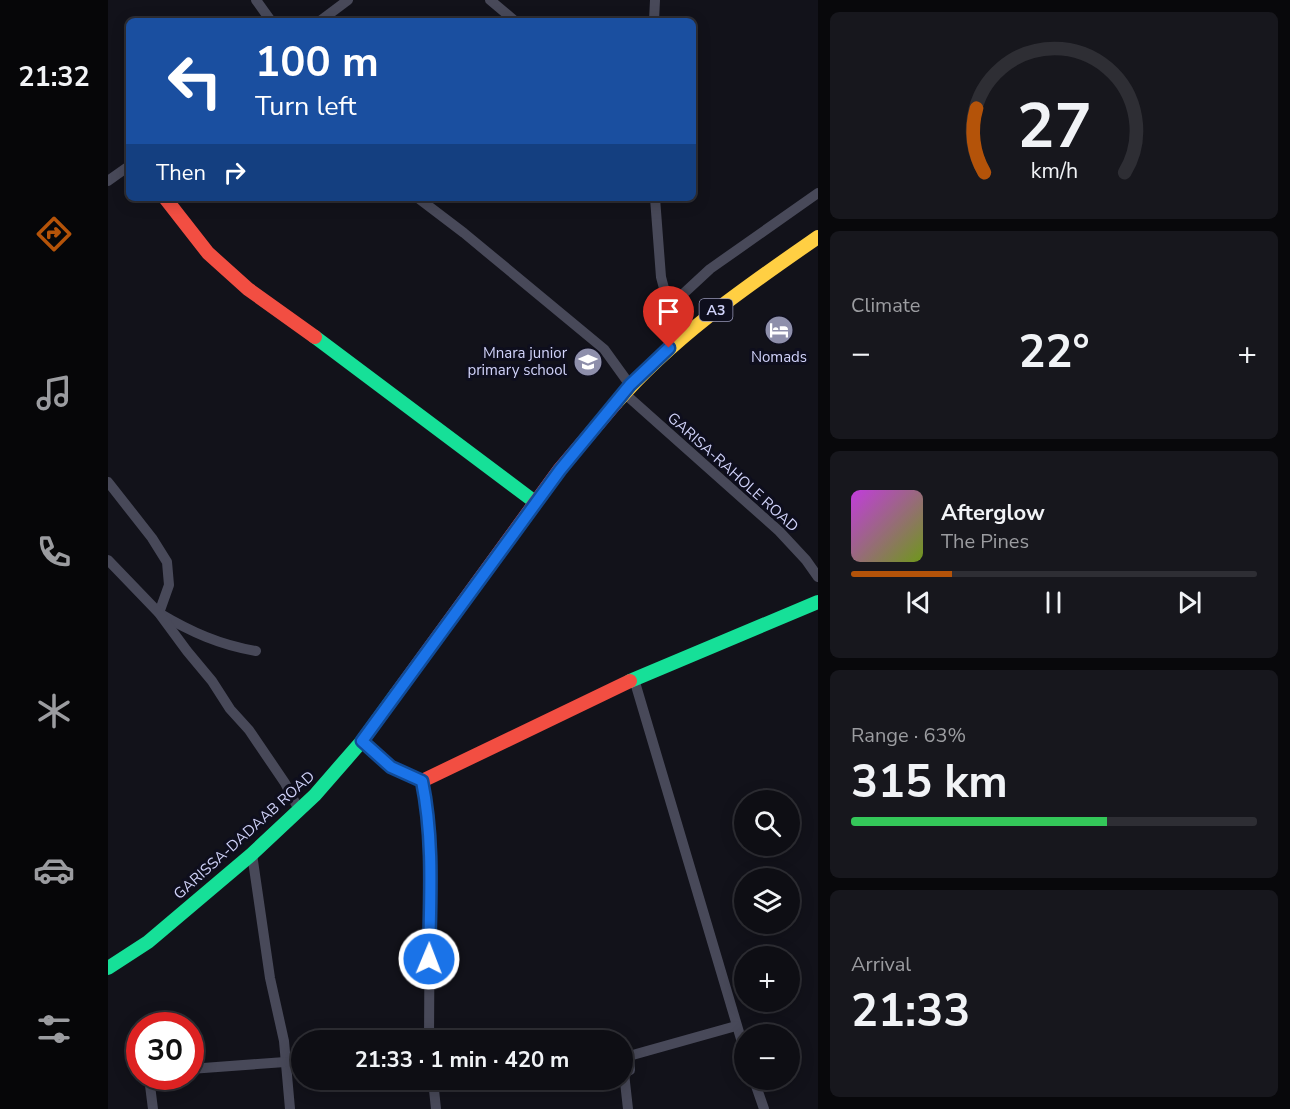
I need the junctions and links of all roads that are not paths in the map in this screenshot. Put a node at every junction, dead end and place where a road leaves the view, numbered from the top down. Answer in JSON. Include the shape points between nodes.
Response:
{"nodes":[{"id":1,"x":256,"y":0,"type":"edge"},
{"id":2,"x":348,"y":0,"type":"edge"},
{"id":3,"x":490,"y":0,"type":"edge"},
{"id":4,"x":655,"y":0,"type":"edge"},
{"id":5,"x":269,"y":18,"type":"edge"},
{"id":6,"x":324,"y":18,"type":"edge"},
{"id":7,"x":511,"y":18,"type":"edge"},
{"id":8,"x":654,"y":18,"type":"edge"},
{"id":9,"x":126,"y":168,"type":"edge"},
{"id":10,"x":108,"y":182,"type":"edge"},
{"id":11,"x":818,"y":193,"type":"edge"},
{"id":12,"x":167,"y":201,"type":"edge"},
{"id":13,"x":422,"y":201,"type":"edge"},
{"id":14,"x":655,"y":201,"type":"edge"},
{"id":15,"x":818,"y":237,"type":"edge"},
{"id":16,"x":669,"y":307,"type":"junction"},
{"id":17,"x":683,"y":335,"type":"junction"},
{"id":18,"x":627,"y":389,"type":"junction"},
{"id":19,"x":108,"y":482,"type":"edge"},
{"id":20,"x":535,"y":502,"type":"junction"},
{"id":21,"x":108,"y":560,"type":"edge"},
{"id":22,"x":818,"y":576,"type":"edge"},
{"id":23,"x":818,"y":602,"type":"edge"},
{"id":24,"x":159,"y":613,"type":"junction"},
{"id":25,"x":256,"y":651,"type":"dead end"},
{"id":26,"x":634,"y":679,"type":"junction"},
{"id":27,"x":362,"y":741,"type":"junction"},
{"id":28,"x":422,"y":781,"type":"junction"},
{"id":29,"x":299,"y":810,"type":"junction"},
{"id":30,"x":252,"y":854,"type":"junction"},
{"id":31,"x":108,"y":968,"type":"edge"},
{"id":32,"x":735,"y":1024,"type":"edge"},
{"id":33,"x":734,"y":1027,"type":"edge"},
{"id":34,"x":429,"y":1030,"type":"edge"},
{"id":35,"x":285,"y":1062,"type":"junction"},
{"id":36,"x":204,"y":1068,"type":"edge"},
{"id":37,"x":151,"y":1090,"type":"edge"},
{"id":38,"x":434,"y":1090,"type":"edge"},
{"id":39,"x":757,"y":1090,"type":"edge"},
{"id":40,"x":153,"y":1109,"type":"edge"},
{"id":41,"x":290,"y":1109,"type":"edge"},
{"id":42,"x":436,"y":1109,"type":"edge"},
{"id":43,"x":627,"y":1109,"type":"edge"},
{"id":44,"x":764,"y":1109,"type":"edge"}],
"edges":[{"from":1,"to":5,"type":"street"},
{"from":2,"to":6,"type":"street"},
{"from":3,"to":7,"type":"street"},
{"from":4,"to":8,"type":"street"},
{"from":9,"to":10,"type":"street"},
{"from":11,"to":16,"type":"street","via":[[710,269]]},
{"from":12,"to":20,"type":"main road","via":[[208,253],[248,289]]},
{"from":13,"to":18,"type":"street","name":"GARISA-RAHOLE ROAD","via":[[604,349]]},
{"from":14,"to":16,"type":"street","via":[[661,277]]},
{"from":15,"to":17,"type":"main road","number":"A3"},
{"from":16,"to":17,"type":"street"},
{"from":17,"to":18,"type":"main road","number":"A3"},
{"from":18,"to":20,"type":"main road","name":"GARISSA-DADAAB ROAD","number":"A3"},
{"from":18,"to":22,"type":"street","name":"GARISA-RAHOLE ROAD","via":[[779,531]]},
{"from":19,"to":24,"type":"street","via":[[167,562],[169,585]]},
{"from":20,"to":27,"type":"main road","name":"GARISSA-DADAAB ROAD","number":"A3"},
{"from":21,"to":24,"type":"street"},
{"from":23,"to":26,"type":"main road"},
{"from":24,"to":25,"type":"street","via":[[204,637]]},
{"from":24,"to":29,"type":"street","via":[[249,730]]},
{"from":26,"to":28,"type":"main road"},
{"from":26,"to":32,"type":"street"},
{"from":27,"to":28,"type":"street","via":[[391,767]]},
{"from":27,"to":29,"type":"main road","name":"GARISSA-DADAAB ROAD","number":"A3"},
{"from":28,"to":34,"type":"street","via":[[430,864]]},
{"from":29,"to":30,"type":"main road","name":"GARISSA-DADAAB ROAD","number":"A3"},
{"from":30,"to":31,"type":"main road","name":"GARISSA-DADAAB ROAD","number":"A3","via":[[148,942]]},
{"from":30,"to":35,"type":"street","via":[[270,978],[285,1041]]},
{"from":33,"to":43,"type":"street","via":[[629,1056],[630,1070],[624,1073]]},
{"from":35,"to":36,"type":"street"},
{"from":35,"to":41,"type":"street"},
{"from":37,"to":40,"type":"street"},
{"from":38,"to":42,"type":"street"},
{"from":39,"to":44,"type":"street"}]}
